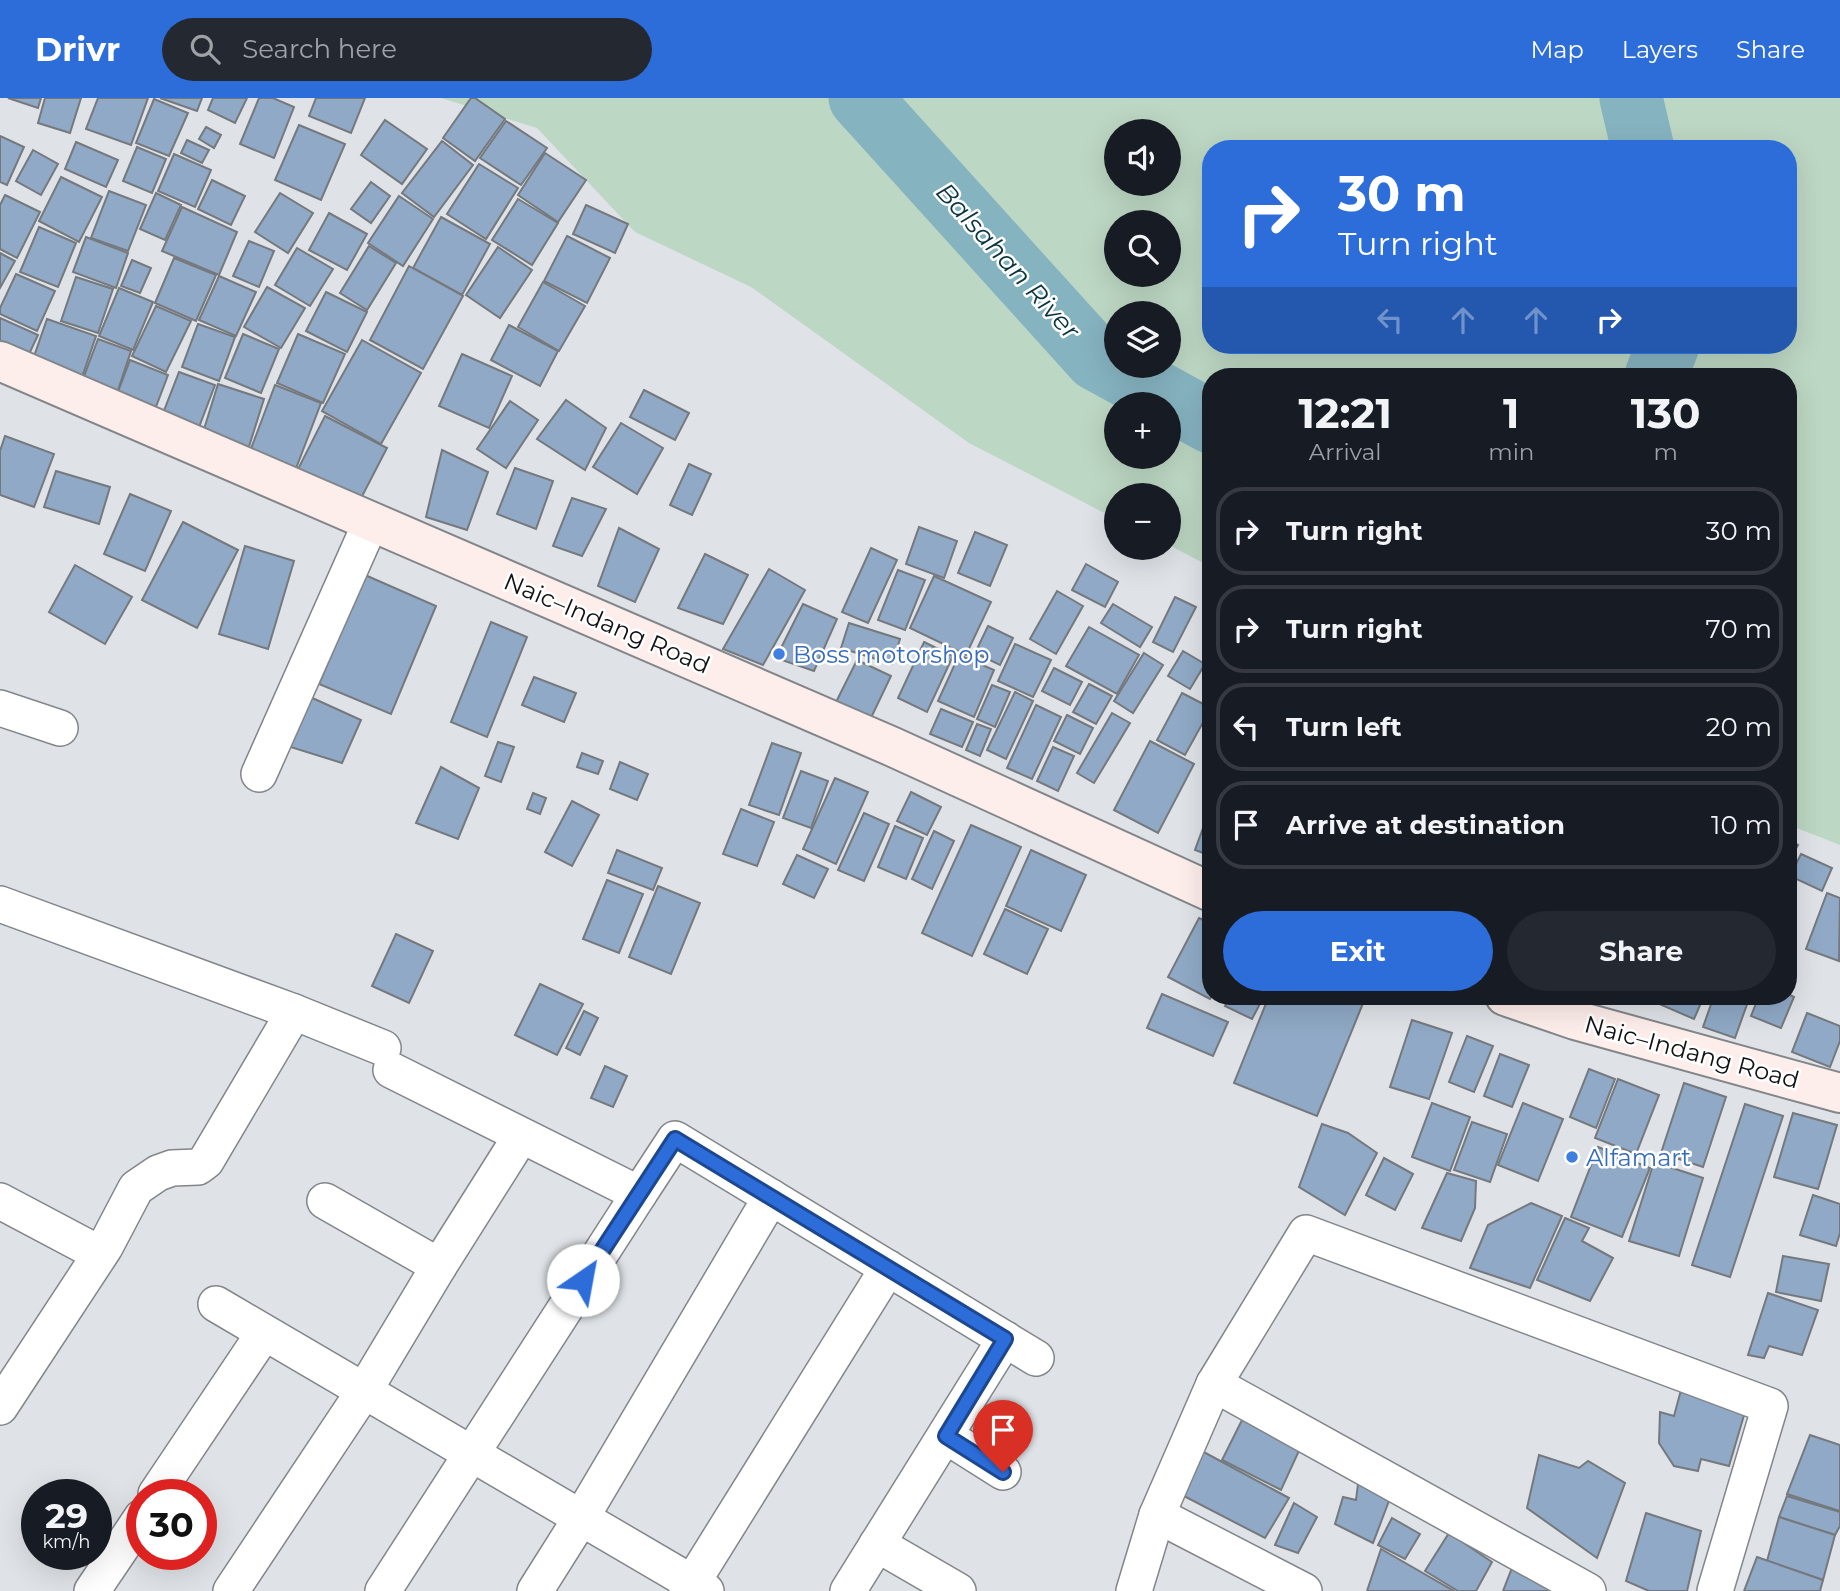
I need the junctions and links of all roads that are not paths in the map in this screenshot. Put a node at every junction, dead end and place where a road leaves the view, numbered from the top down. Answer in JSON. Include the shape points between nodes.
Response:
{"nodes":[{"id":1,"x":0,"y":361,"type":"edge"},
{"id":2,"x":371,"y":522,"type":"junction"},
{"id":3,"x":0,"y":708,"type":"edge"},
{"id":4,"x":60,"y":728,"type":"dead end"},
{"id":5,"x":259,"y":774,"type":"dead end"},
{"id":6,"x":1202,"y":888,"type":"edge"},
{"id":7,"x":0,"y":904,"type":"edge"},
{"id":8,"x":1531,"y":1005,"type":"edge"},
{"id":9,"x":295,"y":1012,"type":"junction"},
{"id":10,"x":1840,"y":1093,"type":"edge"},
{"id":11,"x":521,"y":1136,"type":"junction"},
{"id":12,"x":639,"y":1194,"type":"junction"},
{"id":13,"x":771,"y":1197,"type":"junction"},
{"id":14,"x":0,"y":1200,"type":"edge"},
{"id":15,"x":325,"y":1201,"type":"dead end"},
{"id":16,"x":100,"y":1254,"type":"junction"},
{"id":17,"x":439,"y":1266,"type":"junction"},
{"id":18,"x":888,"y":1268,"type":"junction"},
{"id":19,"x":216,"y":1304,"type":"dead end"},
{"id":20,"x":264,"y":1333,"type":"junction"},
{"id":21,"x":1005,"y":1339,"type":"junction"},
{"id":22,"x":1036,"y":1358,"type":"dead end"},
{"id":23,"x":1214,"y":1384,"type":"junction"},
{"id":24,"x":364,"y":1391,"type":"junction"},
{"id":25,"x":0,"y":1407,"type":"edge"},
{"id":26,"x":946,"y":1436,"type":"junction"},
{"id":27,"x":471,"y":1454,"type":"junction"},
{"id":28,"x":1003,"y":1472,"type":"dead end"},
{"id":29,"x":166,"y":1479,"type":"edge"},
{"id":30,"x":1157,"y":1515,"type":"junction"},
{"id":31,"x":581,"y":1518,"type":"junction"},
{"id":32,"x":126,"y":1541,"type":"edge"},
{"id":33,"x":877,"y":1544,"type":"junction"},
{"id":34,"x":695,"y":1588,"type":"edge"},
{"id":35,"x":92,"y":1591,"type":"edge"},
{"id":36,"x":231,"y":1591,"type":"edge"},
{"id":37,"x":383,"y":1591,"type":"edge"},
{"id":38,"x":535,"y":1591,"type":"edge"},
{"id":39,"x":848,"y":1591,"type":"edge"},
{"id":40,"x":958,"y":1591,"type":"edge"},
{"id":41,"x":1134,"y":1591,"type":"edge"},
{"id":42,"x":1304,"y":1591,"type":"edge"},
{"id":43,"x":1588,"y":1591,"type":"edge"},
{"id":44,"x":1715,"y":1591,"type":"edge"}],
"edges":[{"from":1,"to":2,"type":"main road","name":"Naic–Indang Road"},
{"from":2,"to":5,"type":"street"},
{"from":2,"to":6,"type":"main road","name":"Naic–Indang Road","via":[[893,747]]},
{"from":3,"to":4,"type":"street"},
{"from":7,"to":9,"type":"street"},
{"from":8,"to":10,"type":"main road","name":"Naic–Indang Road"},
{"from":9,"to":11,"type":"street"},
{"from":9,"to":16,"type":"street","via":[[206,1161],[198,1167],[158,1173],[136,1188]]},
{"from":11,"to":12,"type":"street"},
{"from":11,"to":17,"type":"street"},
{"from":12,"to":13,"type":"street","via":[[675,1139]]},
{"from":12,"to":27,"type":"street"},
{"from":13,"to":18,"type":"street"},
{"from":13,"to":31,"type":"street"},
{"from":14,"to":16,"type":"street"},
{"from":15,"to":17,"type":"street"},
{"from":16,"to":25,"type":"street"},
{"from":17,"to":24,"type":"street"},
{"from":18,"to":21,"type":"street"},
{"from":18,"to":34,"type":"street"},
{"from":19,"to":20,"type":"street"},
{"from":20,"to":24,"type":"street"},
{"from":20,"to":29,"type":"street"},
{"from":21,"to":22,"type":"street"},
{"from":21,"to":26,"type":"street"},
{"from":23,"to":30,"type":"street"},
{"from":23,"to":43,"type":"street"},
{"from":23,"to":44,"type":"street","via":[[1306,1233],[1770,1406]]},
{"from":24,"to":27,"type":"street"},
{"from":24,"to":36,"type":"street"},
{"from":26,"to":28,"type":"street"},
{"from":26,"to":33,"type":"street"},
{"from":27,"to":31,"type":"street"},
{"from":27,"to":37,"type":"street"},
{"from":30,"to":41,"type":"street"},
{"from":30,"to":42,"type":"street"},
{"from":31,"to":34,"type":"street"},
{"from":31,"to":38,"type":"street"},
{"from":32,"to":35,"type":"street"},
{"from":33,"to":39,"type":"street"},
{"from":33,"to":40,"type":"street"}]}
